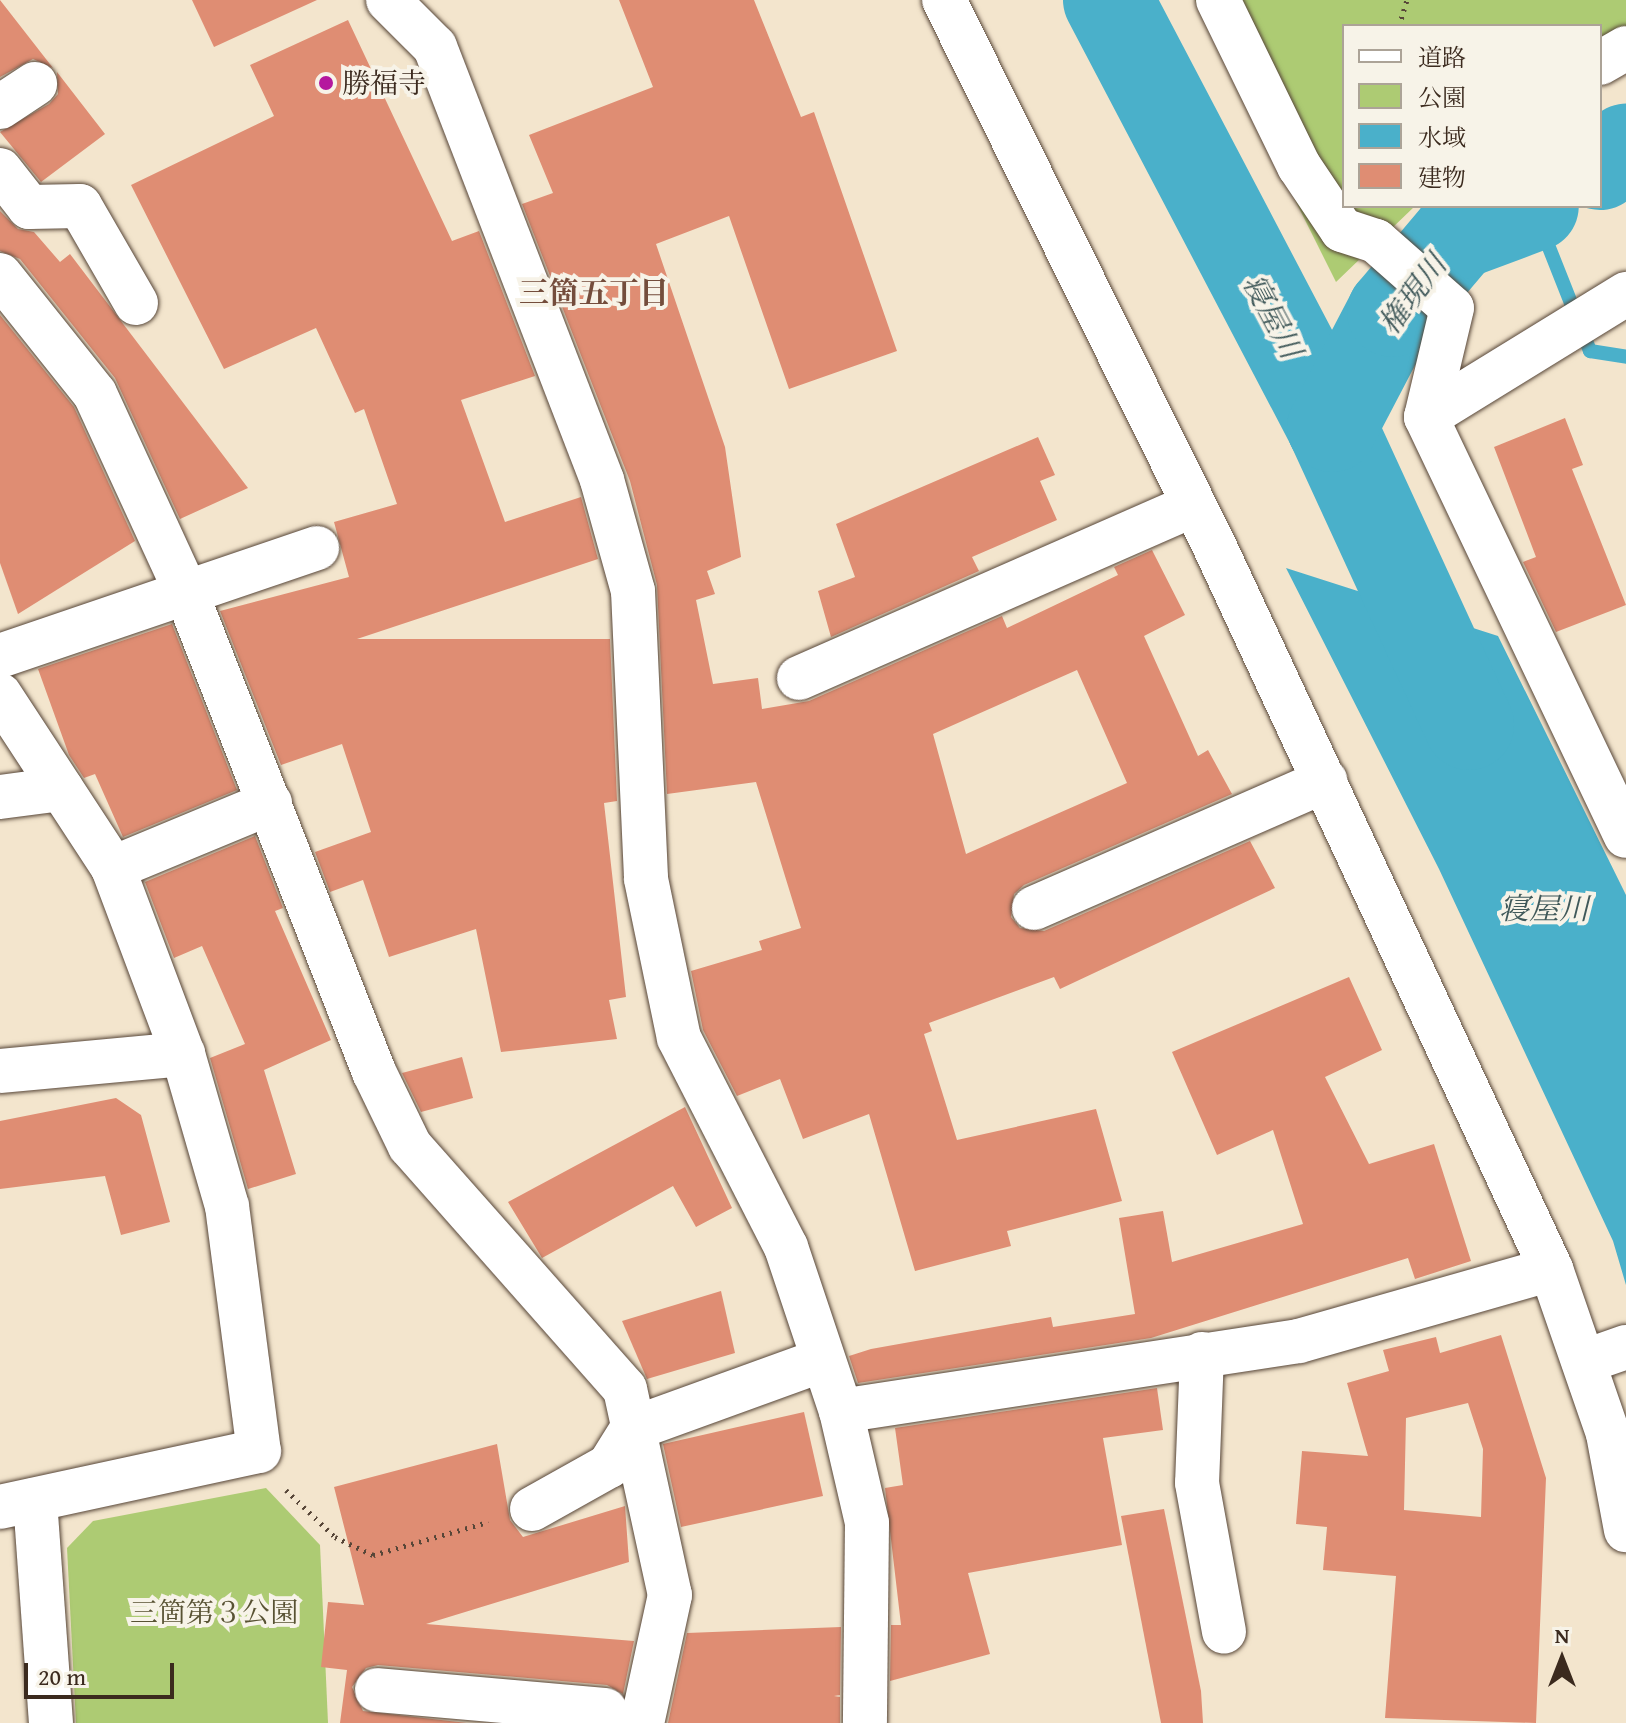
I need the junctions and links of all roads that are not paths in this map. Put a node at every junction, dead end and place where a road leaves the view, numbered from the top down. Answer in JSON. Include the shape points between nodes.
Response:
{"nodes":[{"id":1,"x":388,"y":0,"type":"edge"},
{"id":2,"x":944,"y":0,"type":"edge"},
{"id":3,"x":1218,"y":0,"type":"edge"},
{"id":4,"x":1626,"y":48,"type":"edge"},
{"id":5,"x":1602,"y":62,"type":"edge"},
{"id":6,"x":0,"y":170,"type":"edge"},
{"id":7,"x":1342,"y":205,"type":"edge"},
{"id":8,"x":1345,"y":208,"type":"edge"},
{"id":9,"x":1365,"y":226,"type":"edge"},
{"id":10,"x":0,"y":275,"type":"edge"},
{"id":11,"x":1617,"y":300,"type":"edge"},
{"id":12,"x":136,"y":303,"type":"dead end"},
{"id":13,"x":1426,"y":417,"type":"junction"},
{"id":14,"x":1193,"y":505,"type":"junction"},
{"id":15,"x":317,"y":548,"type":"dead end"},
{"id":16,"x":186,"y":592,"type":"junction"},
{"id":17,"x":0,"y":656,"type":"edge"},
{"id":18,"x":799,"y":678,"type":"dead end"},
{"id":19,"x":0,"y":695,"type":"edge"},
{"id":20,"x":1325,"y":781,"type":"junction"},
{"id":21,"x":61,"y":789,"type":"junction"},
{"id":22,"x":0,"y":797,"type":"edge"},
{"id":23,"x":270,"y":803,"type":"junction"},
{"id":24,"x":1626,"y":836,"type":"edge"},
{"id":25,"x":113,"y":868,"type":"junction"},
{"id":26,"x":1034,"y":908,"type":"dead end"},
{"id":27,"x":183,"y":1054,"type":"junction"},
{"id":28,"x":0,"y":1071,"type":"edge"},
{"id":29,"x":1551,"y":1269,"type":"junction"},
{"id":30,"x":1202,"y":1354,"type":"junction"},
{"id":31,"x":1606,"y":1354,"type":"edge"},
{"id":32,"x":823,"y":1360,"type":"junction"},
{"id":33,"x":841,"y":1411,"type":"junction"},
{"id":34,"x":632,"y":1429,"type":"junction"},
{"id":35,"x":18,"y":1503,"type":"edge"},
{"id":36,"x":532,"y":1509,"type":"road end"},
{"id":37,"x":1626,"y":1530,"type":"edge"},
{"id":38,"x":1224,"y":1632,"type":"dead end"},
{"id":39,"x":377,"y":1690,"type":"dead end"},
{"id":40,"x":468,"y":1710,"type":"edge"},
{"id":41,"x":623,"y":1717,"type":"edge"},
{"id":42,"x":51,"y":1723,"type":"edge"},
{"id":43,"x":865,"y":1723,"type":"edge"}],
"edges":[{"from":1,"to":32,"type":"street","via":[[435,47],[602,480],[633,591],[646,879],[679,1038],[786,1247]]},
{"from":2,"to":14,"type":"street"},
{"from":3,"to":7,"type":"street","via":[[1299,166]]},
{"from":4,"to":5,"type":"street"},
{"from":6,"to":12,"type":"street","via":[[29,207],[80,206]]},
{"from":8,"to":9,"type":"street"},
{"from":9,"to":13,"type":"street","via":[[1452,308]]},
{"from":10,"to":16,"type":"street","via":[[95,394]]},
{"from":11,"to":13,"type":"street"},
{"from":13,"to":24,"type":"street"},
{"from":14,"to":18,"type":"street"},
{"from":14,"to":20,"type":"street"},
{"from":15,"to":16,"type":"street"},
{"from":16,"to":17,"type":"street"},
{"from":16,"to":23,"type":"street"},
{"from":19,"to":21,"type":"street"},
{"from":20,"to":26,"type":"street"},
{"from":20,"to":29,"type":"street"},
{"from":21,"to":22,"type":"street"},
{"from":21,"to":25,"type":"street"},
{"from":23,"to":25,"type":"street"},
{"from":23,"to":34,"type":"street","via":[[410,1146],[625,1389]]},
{"from":25,"to":27,"type":"street"},
{"from":27,"to":28,"type":"street"},
{"from":27,"to":35,"type":"street","via":[[227,1206],[259,1451]]},
{"from":29,"to":30,"type":"street","via":[[1313,1337]]},
{"from":29,"to":31,"type":"street"},
{"from":30,"to":33,"type":"street"},
{"from":30,"to":38,"type":"street","via":[[1197,1483]]},
{"from":31,"to":37,"type":"street"},
{"from":32,"to":33,"type":"street"},
{"from":32,"to":34,"type":"street"},
{"from":33,"to":43,"type":"street","via":[[867,1523]]},
{"from":34,"to":36,"type":"street","via":[[609,1466]]},
{"from":34,"to":41,"type":"street","via":[[670,1595]]},
{"from":35,"to":42,"type":"street"},
{"from":39,"to":40,"type":"street"},
{"from":40,"to":41,"type":"street"}]}
